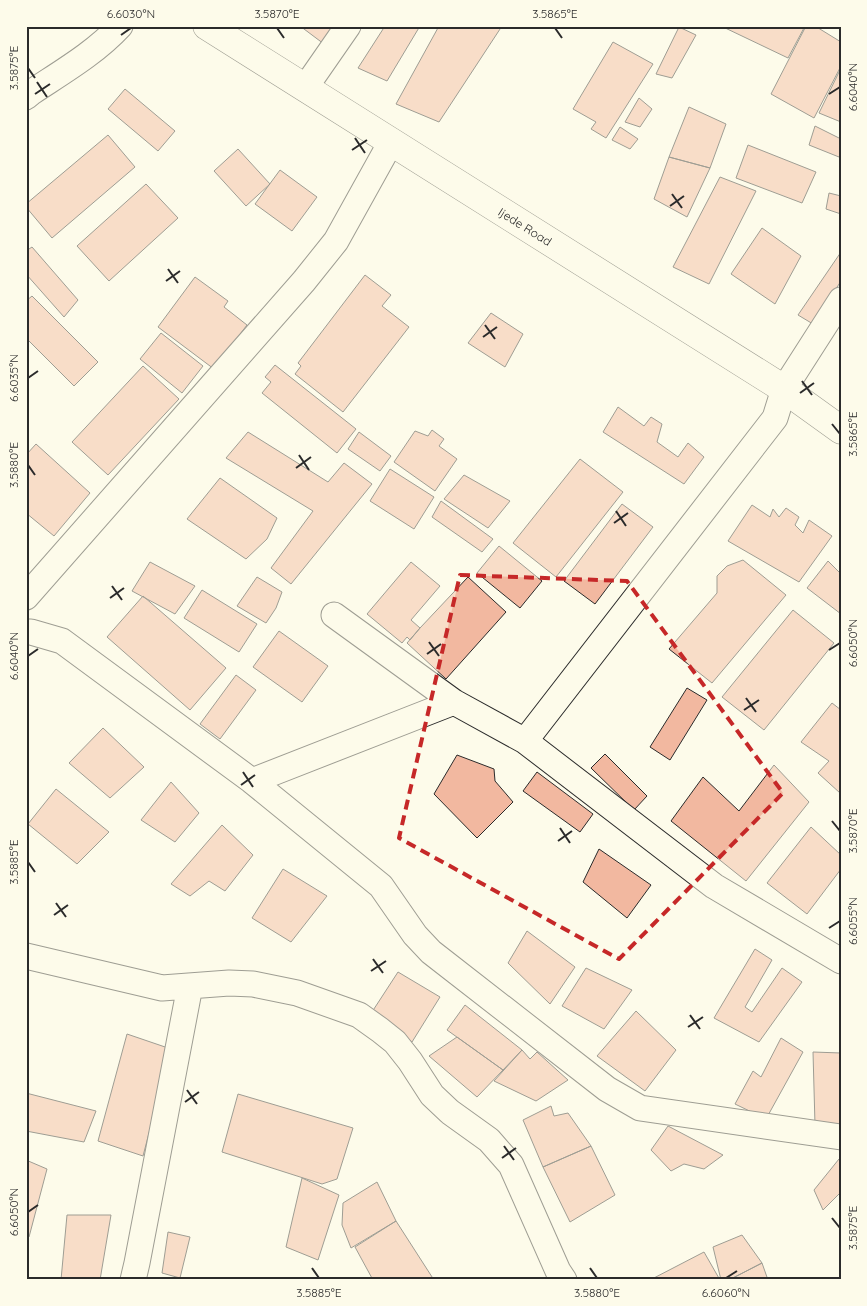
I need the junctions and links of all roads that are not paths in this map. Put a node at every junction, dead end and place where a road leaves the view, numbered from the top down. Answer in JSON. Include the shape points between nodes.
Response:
{"nodes":[{"id":1,"x":120,"y":26,"type":"edge"},
{"id":2,"x":207,"y":26,"type":"edge"},
{"id":3,"x":348,"y":26,"type":"edge"},
{"id":4,"x":305,"y":88,"type":"junction"},
{"id":5,"x":26,"y":97,"type":"edge"},
{"id":6,"x":391,"y":142,"type":"junction"},
{"id":7,"x":841,"y":300,"type":"edge"},
{"id":8,"x":784,"y":389,"type":"junction"},
{"id":9,"x":841,"y":430,"type":"edge"},
{"id":10,"x":26,"y":597,"type":"edge"},
{"id":11,"x":334,"y":615,"type":"dead end"},
{"id":12,"x":26,"y":632,"type":"edge"},
{"id":13,"x":454,"y":702,"type":"junction"},
{"id":14,"x":525,"y":741,"type":"junction"},
{"id":15,"x":252,"y":781,"type":"junction"},
{"id":16,"x":26,"y":956,"type":"edge"},
{"id":17,"x":841,"y":962,"type":"edge"},
{"id":18,"x":190,"y":986,"type":"junction"},
{"id":19,"x":841,"y":1137,"type":"edge"},
{"id":20,"x":557,"y":1277,"type":"edge"},
{"id":21,"x":133,"y":1280,"type":"edge"}],
"edges":[{"from":1,"to":5,"type":"street","via":[[89,53]]},
{"from":2,"to":4,"type":"main road","name":"Ijede Road"},
{"from":3,"to":4,"type":"street"},
{"from":4,"to":6,"type":"main road","name":"Ijede Road"},
{"from":6,"to":8,"type":"main road","name":"Ijede Road"},
{"from":6,"to":10,"type":"street","via":[[336,241],[310,274]]},
{"from":7,"to":8,"type":"street"},
{"from":8,"to":9,"type":"main road","name":"Ijede Road"},
{"from":8,"to":14,"type":"street","via":[[775,418]]},
{"from":11,"to":13,"type":"street"},
{"from":12,"to":15,"type":"street","via":[[62,641]]},
{"from":13,"to":14,"type":"street"},
{"from":13,"to":15,"type":"street"},
{"from":14,"to":17,"type":"street","via":[[714,886]]},
{"from":15,"to":19,"type":"street","via":[[381,886],[431,952],[623,1098],[640,1108]]},
{"from":16,"to":18,"type":"street","via":[[162,988]]},
{"from":18,"to":20,"type":"street","via":[[253,984],[297,993],[359,1015],[380,1030],[395,1042],[432,1095],[489,1140],[511,1164]]},
{"from":18,"to":21,"type":"street"}]}
